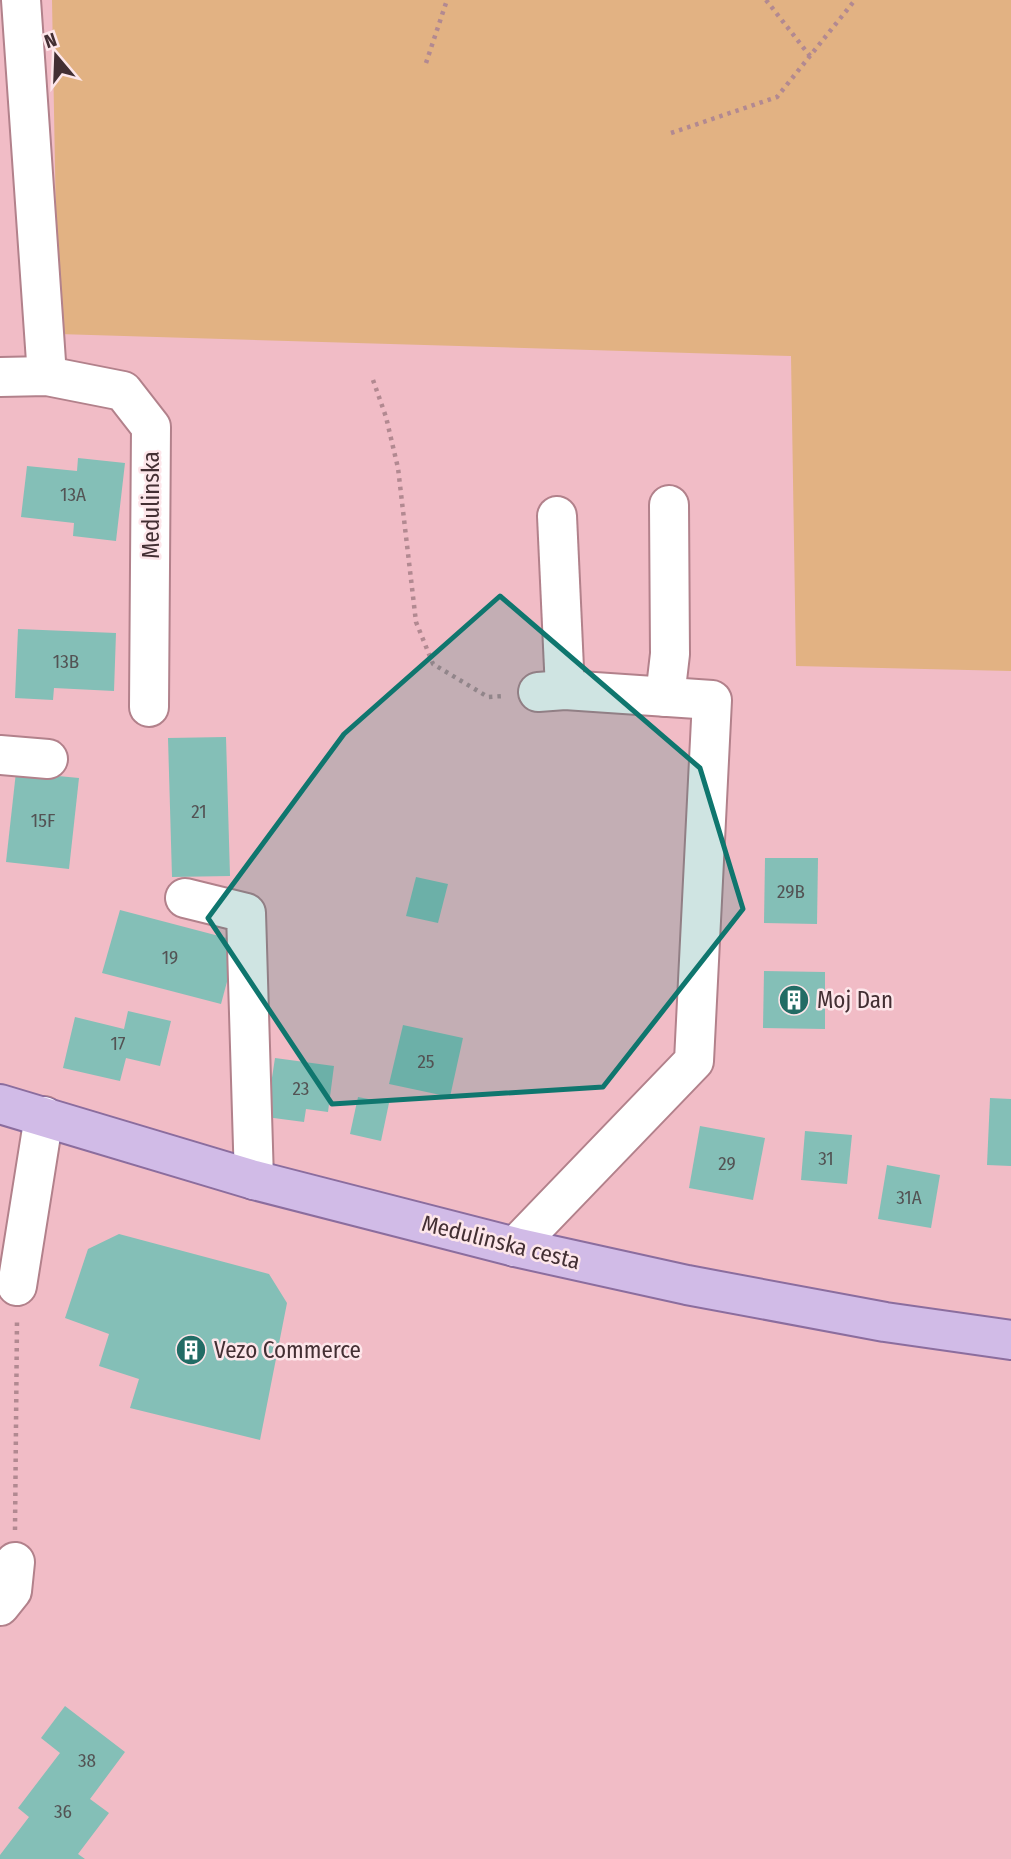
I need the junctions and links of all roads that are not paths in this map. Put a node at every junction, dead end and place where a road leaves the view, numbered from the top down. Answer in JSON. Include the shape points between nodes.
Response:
{"nodes":[{"id":1,"x":22,"y":0,"type":"edge"},
{"id":2,"x":47,"y":376,"type":"junction"},
{"id":3,"x":0,"y":377,"type":"edge"},
{"id":4,"x":669,"y":505,"type":"dead end"},
{"id":5,"x":557,"y":516,"type":"dead end"},
{"id":6,"x":665,"y":696,"type":"junction"},
{"id":7,"x":149,"y":707,"type":"dead end"},
{"id":8,"x":0,"y":755,"type":"edge"},
{"id":9,"x":48,"y":759,"type":"dead end"},
{"id":10,"x":186,"y":898,"type":"dead end"},
{"id":11,"x":0,"y":1104,"type":"edge"},
{"id":12,"x":44,"y":1116,"type":"junction"},
{"id":13,"x":254,"y":1180,"type":"junction"},
{"id":14,"x":516,"y":1247,"type":"junction"},
{"id":15,"x":17,"y":1286,"type":"road end"},
{"id":16,"x":1011,"y":1340,"type":"edge"},
{"id":17,"x":15,"y":1562,"type":"road end"},
{"id":18,"x":0,"y":1606,"type":"edge"}],
"edges":[{"from":1,"to":2,"type":"street"},
{"from":2,"to":3,"type":"street","name":"Medulinska"},
{"from":2,"to":7,"type":"street","name":"Medulinska","via":[[123,391],[151,427]]},
{"from":4,"to":6,"type":"street","via":[[670,654]]},
{"from":5,"to":6,"type":"street","via":[[552,691]]},
{"from":6,"to":14,"type":"street","via":[[712,700],[694,1061]]},
{"from":8,"to":9,"type":"street"},
{"from":10,"to":13,"type":"street","via":[[246,913]]},
{"from":11,"to":12,"type":"main road","name":"Medulinska cesta"},
{"from":12,"to":13,"type":"main road","name":"Medulinska cesta"},
{"from":12,"to":15,"type":"street"},
{"from":13,"to":14,"type":"main road","name":"Medulinska cesta"},
{"from":14,"to":16,"type":"main road","name":"Medulinska cesta","via":[[713,1290]]},
{"from":17,"to":18,"type":"street","via":[[12,1591]]}]}
